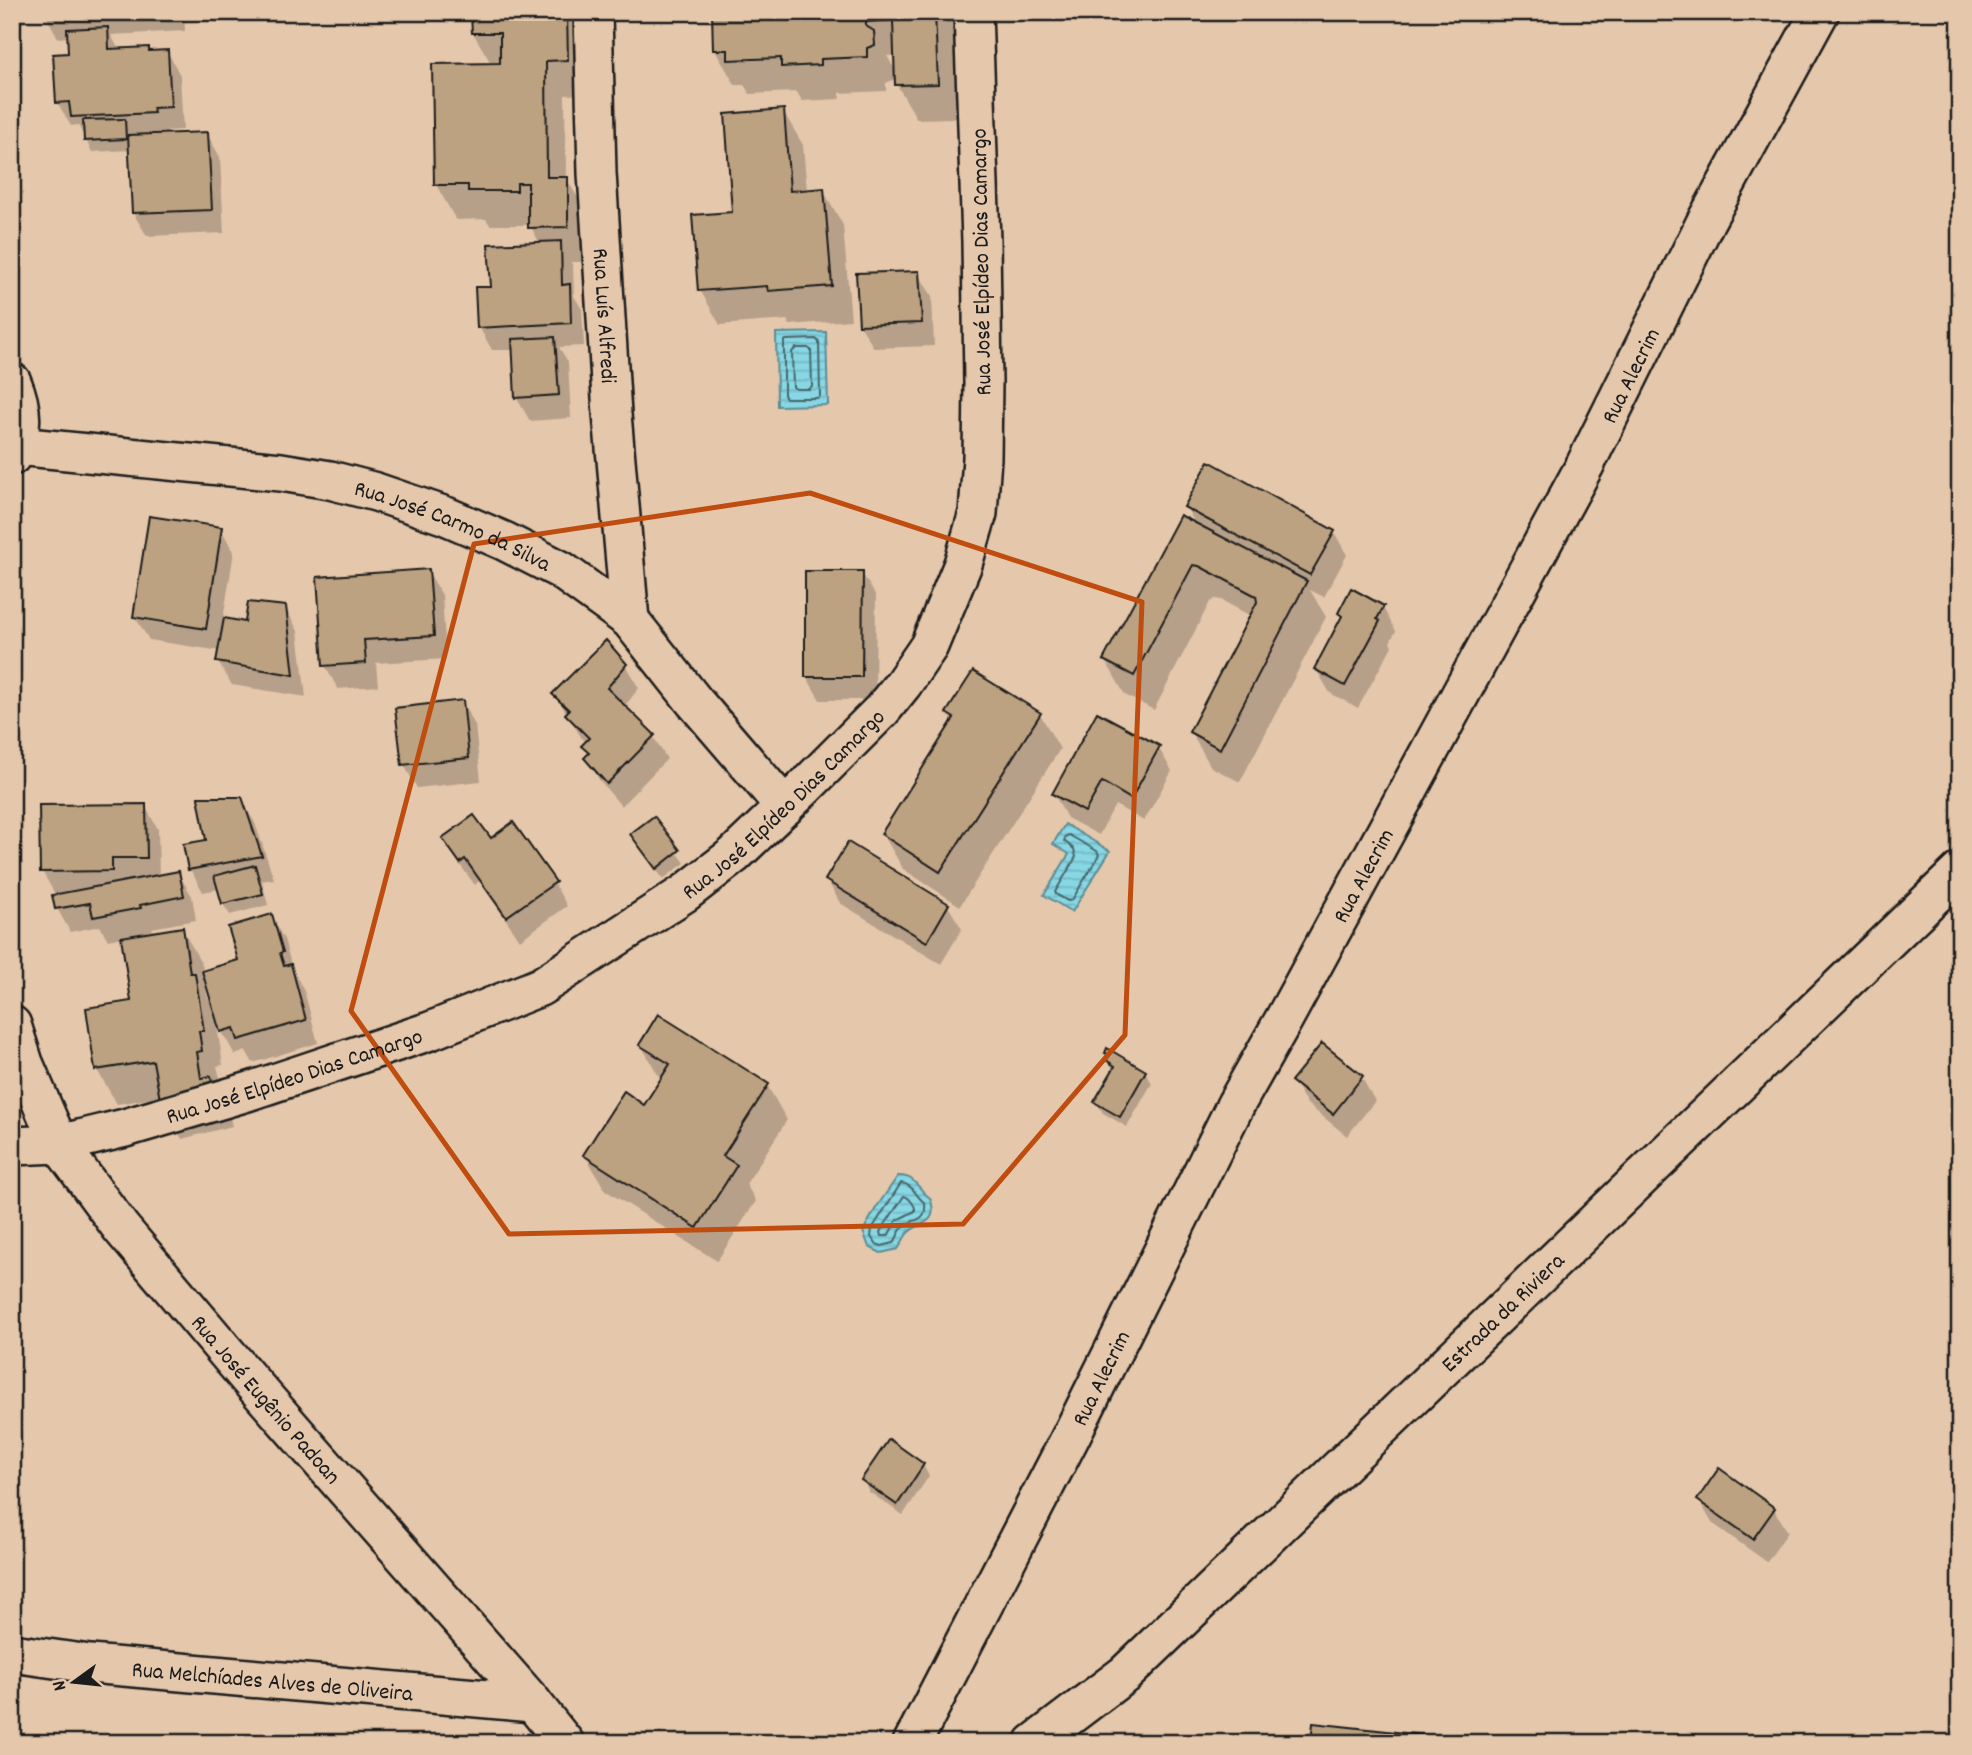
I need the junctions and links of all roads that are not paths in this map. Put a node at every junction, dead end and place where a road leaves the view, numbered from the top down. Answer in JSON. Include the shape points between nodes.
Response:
{"nodes":[{"id":1,"x":593,"y":12,"type":"edge"},
{"id":2,"x":974,"y":12,"type":"edge"},
{"id":3,"x":1820,"y":12,"type":"edge"},
{"id":4,"x":12,"y":382,"type":"edge"},
{"id":5,"x":15,"y":451,"type":"edge"},
{"id":6,"x":630,"y":620,"type":"junction"},
{"id":7,"x":785,"y":807,"type":"junction"},
{"id":8,"x":1960,"y":871,"type":"edge"},
{"id":9,"x":12,"y":1025,"type":"edge"},
{"id":10,"x":59,"y":1144,"type":"junction"},
{"id":11,"x":12,"y":1146,"type":"edge"},
{"id":12,"x":12,"y":1653,"type":"edge"},
{"id":13,"x":533,"y":1703,"type":"junction"},
{"id":14,"x":565,"y":1743,"type":"edge"},
{"id":15,"x":912,"y":1743,"type":"edge"},
{"id":16,"x":1034,"y":1743,"type":"edge"}],
"edges":[{"from":1,"to":6,"type":"street","name":"Rua Luís Alfredi","via":[[598,187]]},
{"from":2,"to":7,"type":"street","name":"Rua José Elpídeo Dias Camargo","via":[[983,383],[978,513],[964,564],[929,646],[882,710]]},
{"from":3,"to":15,"type":"street","name":"Rua Alecrim","via":[[1706,220],[1585,465],[1236,1104]]},
{"from":4,"to":5,"type":"street","via":[[22,423]]},
{"from":5,"to":6,"type":"street","name":"Rua José Carmo da Silva","via":[[281,472],[376,492],[504,541],[561,570]]},
{"from":6,"to":7,"type":"street","name":"Rua José Carmo da Silva"},
{"from":7,"to":10,"type":"street","name":"Rua José Elpídeo Dias Camargo","via":[[685,893],[540,987],[430,1031],[259,1088]]},
{"from":8,"to":16,"type":"street","name":"Estrada da Riviera","via":[[1125,1674]]},
{"from":9,"to":10,"type":"street","name":"Rua José Eugênio Padoan"},
{"from":10,"to":11,"type":"street","name":"Rua José Elpídeo Dias Camargo"},
{"from":10,"to":13,"type":"street","name":"Rua José Eugênio Padoan","via":[[139,1250]]},
{"from":12,"to":13,"type":"street","name":"Rua Melchíades Alves de Oliveira"},
{"from":13,"to":14,"type":"street","name":"Rua José Eugênio Padoan"}]}
